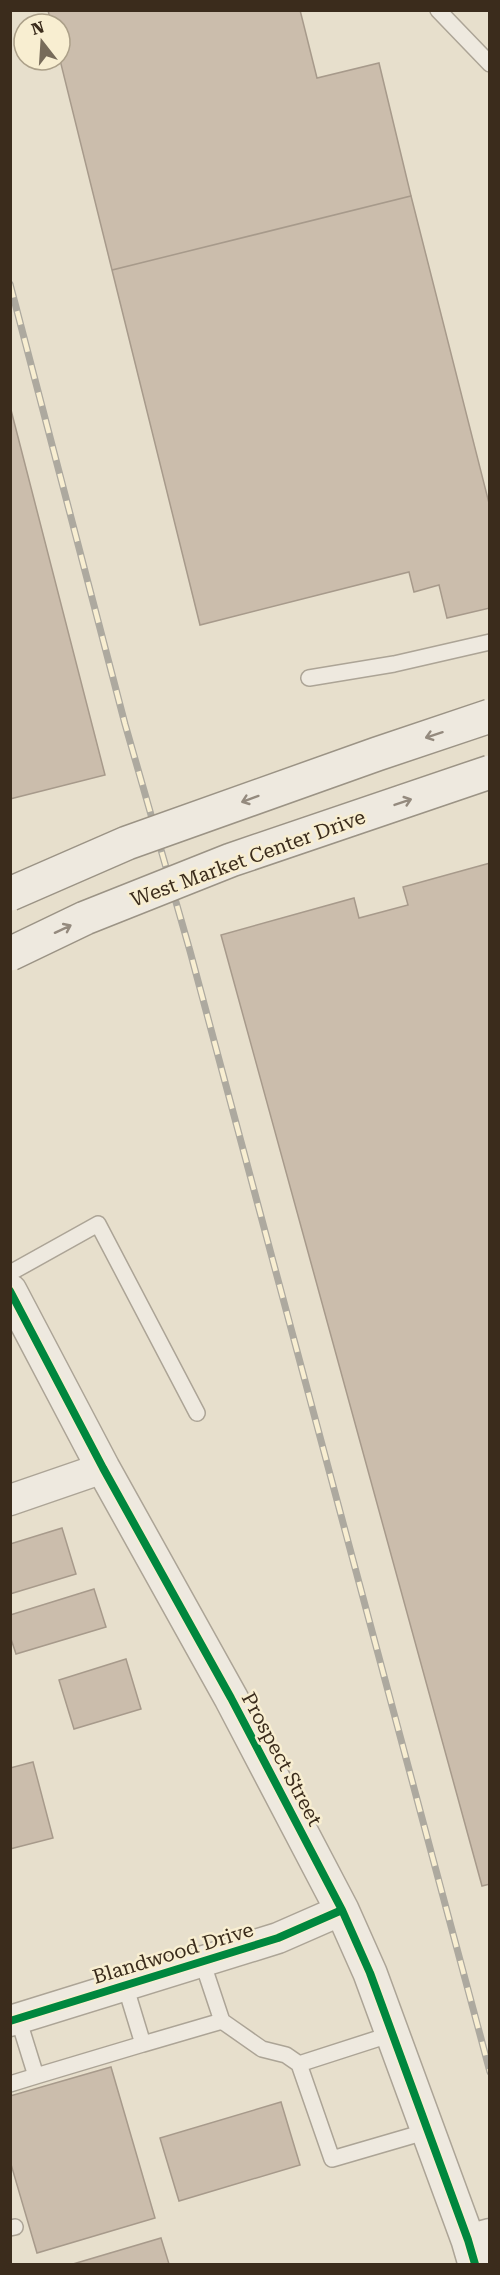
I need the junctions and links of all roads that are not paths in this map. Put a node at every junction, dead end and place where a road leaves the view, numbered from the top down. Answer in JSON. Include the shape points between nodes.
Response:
{"nodes":[{"id":1,"x":438,"y":10,"type":"edge"},
{"id":2,"x":489,"y":64,"type":"edge"},
{"id":3,"x":489,"y":642,"type":"edge"},
{"id":4,"x":309,"y":678,"type":"dead end"},
{"id":5,"x":489,"y":716,"type":"edge"},
{"id":6,"x":489,"y":772,"type":"edge"},
{"id":7,"x":10,"y":894,"type":"edge"},
{"id":8,"x":10,"y":954,"type":"edge"},
{"id":9,"x":10,"y":1273,"type":"edge"},
{"id":10,"x":10,"y":1291,"type":"edge"},
{"id":11,"x":197,"y":1413,"type":"dead end"},
{"id":12,"x":102,"y":1468,"type":"junction"},
{"id":13,"x":10,"y":1500,"type":"edge"},
{"id":14,"x":342,"y":1910,"type":"junction"},
{"id":15,"x":202,"y":1961,"type":"junction"},
{"id":16,"x":125,"y":1985,"type":"junction"},
{"id":17,"x":14,"y":2020,"type":"edge"},
{"id":18,"x":222,"y":2021,"type":"junction"},
{"id":19,"x":392,"y":2034,"type":"junction"},
{"id":20,"x":143,"y":2044,"type":"junction"},
{"id":21,"x":299,"y":2064,"type":"junction"},
{"id":22,"x":36,"y":2076,"type":"junction"},
{"id":23,"x":10,"y":2084,"type":"edge"},
{"id":24,"x":428,"y":2132,"type":"junction"},
{"id":25,"x":478,"y":2246,"type":"edge"}],
"edges":[{"from":1,"to":2,"type":"lane"},
{"from":3,"to":4,"type":"lane"},
{"from":5,"to":7,"type":"street","one_way":true,"bridge":true,"via":[[127,843]]},
{"from":8,"to":6,"type":"street","name":"West Market Center Drive","one_way":true,"bridge":true,"via":[[85,918],[231,860]]},
{"from":9,"to":11,"type":"lane","via":[[98,1224]]},
{"from":10,"to":12,"type":"street","name":"Prospect Street"},
{"from":12,"to":13,"type":"street"},
{"from":12,"to":14,"type":"street","name":"Prospect Street","via":[[231,1698]]},
{"from":14,"to":15,"type":"street","name":"Blandwood Drive","via":[[278,1938]]},
{"from":14,"to":19,"type":"street","name":"Prospect Street"},
{"from":15,"to":16,"type":"street","name":"Blandwood Drive"},
{"from":15,"to":18,"type":"lane"},
{"from":16,"to":17,"type":"street","name":"Blandwood Drive"},
{"from":16,"to":20,"type":"lane"},
{"from":17,"to":22,"type":"lane"},
{"from":18,"to":20,"type":"lane"},
{"from":18,"to":21,"type":"lane","via":[[262,2049],[286,2055]]},
{"from":19,"to":21,"type":"lane"},
{"from":19,"to":24,"type":"street","name":"Prospect Street"},
{"from":20,"to":22,"type":"lane"},
{"from":21,"to":24,"type":"lane","via":[[332,2159]]},
{"from":22,"to":23,"type":"lane"},
{"from":24,"to":25,"type":"street","name":"Prospect Street"}]}
